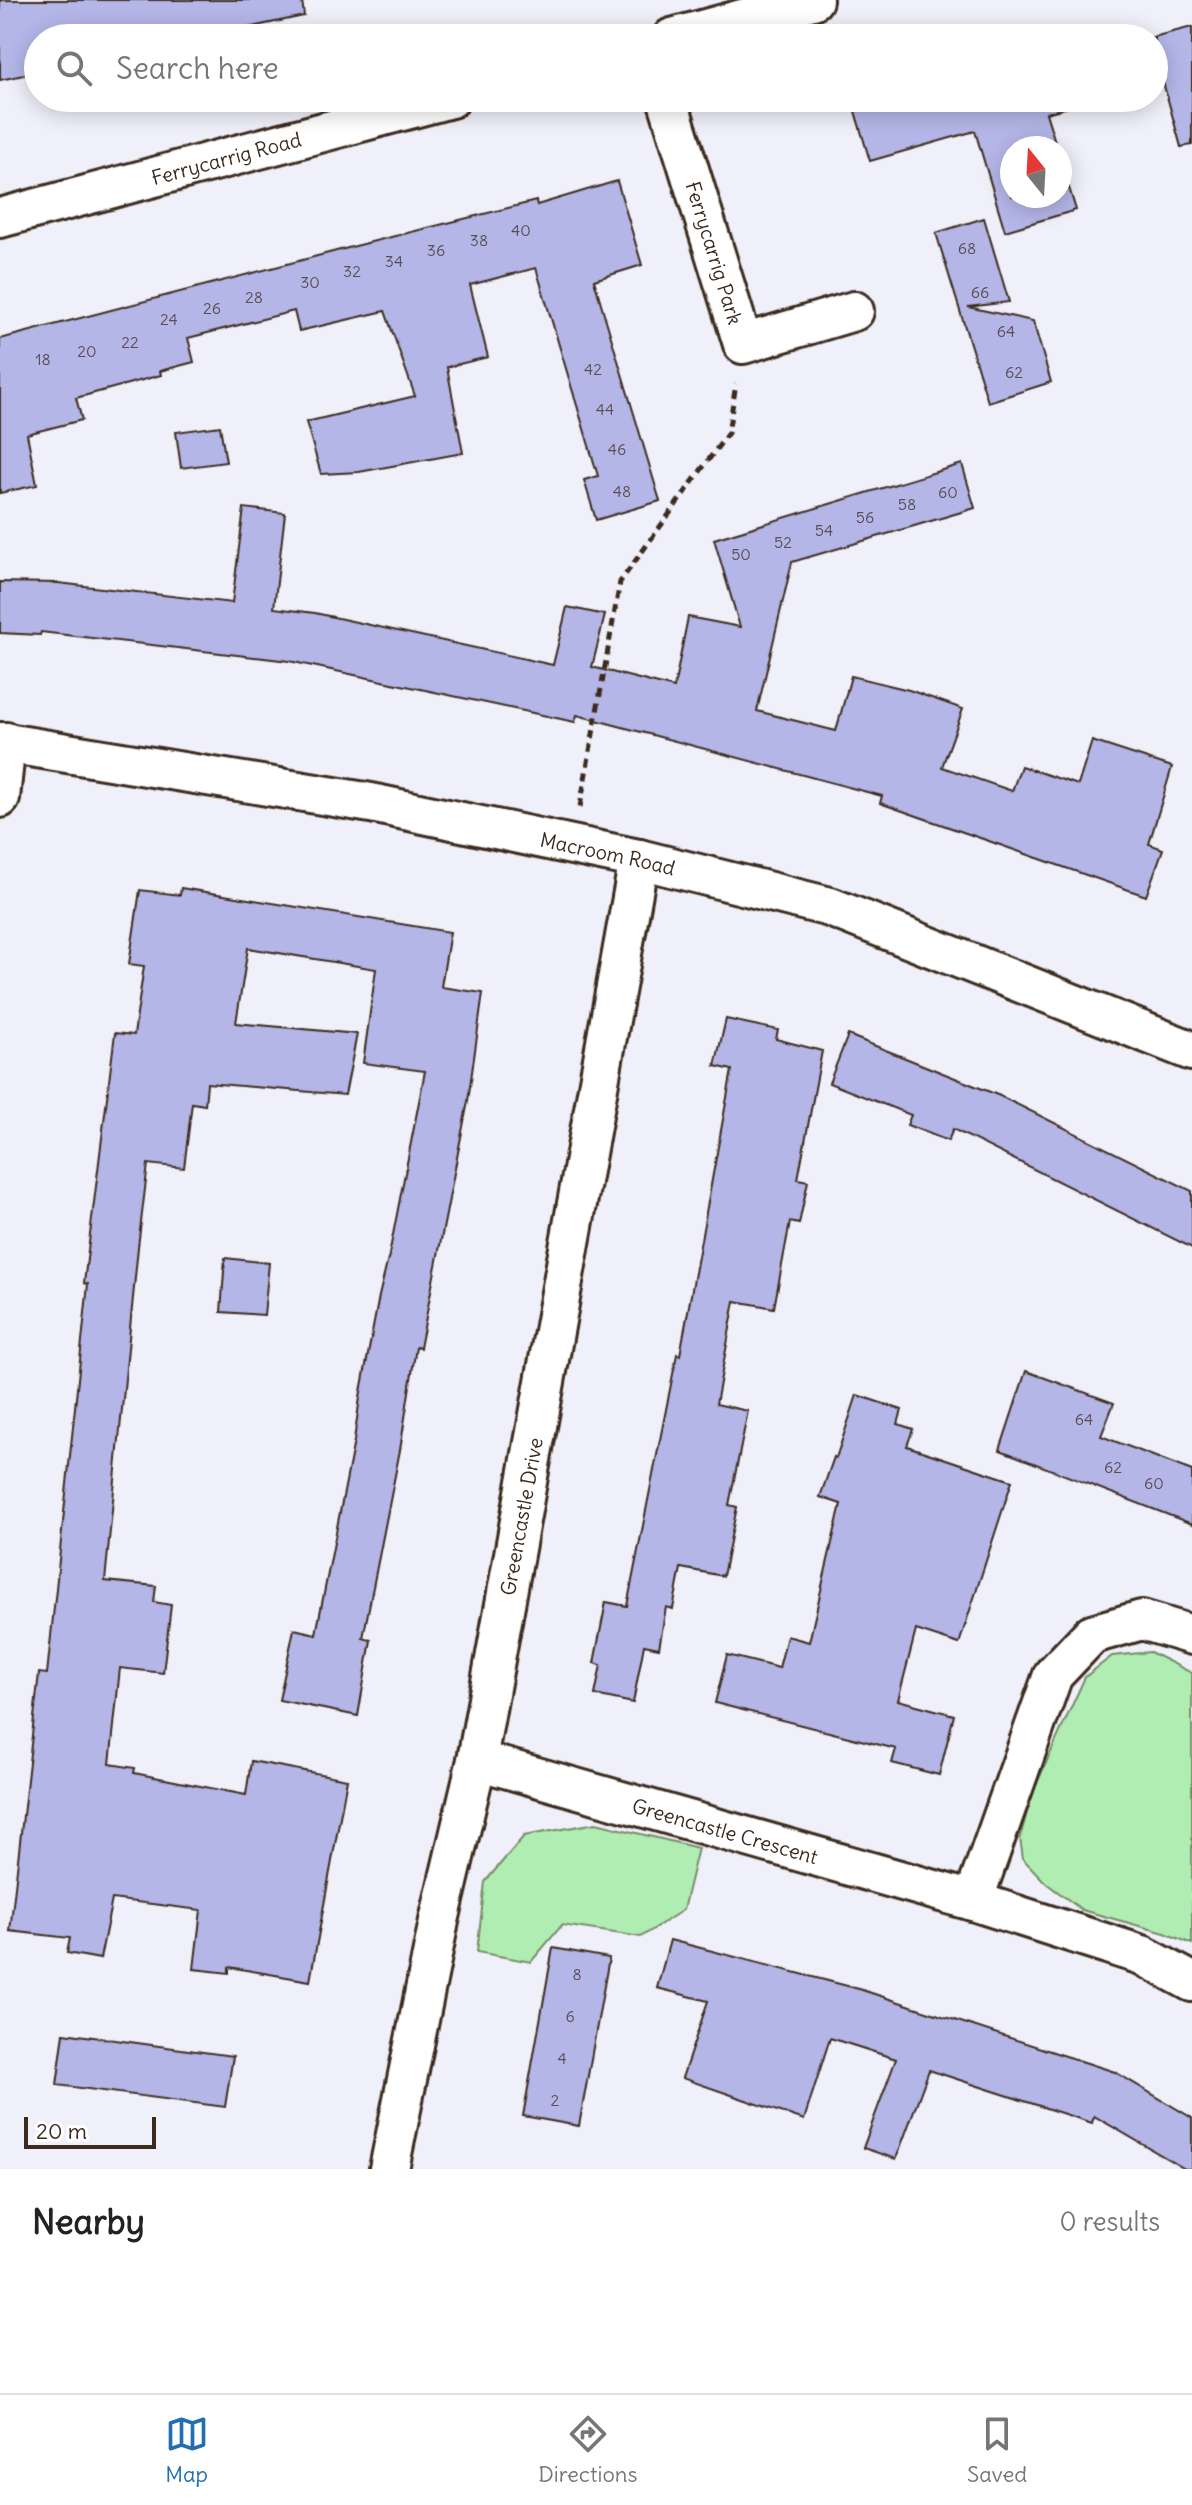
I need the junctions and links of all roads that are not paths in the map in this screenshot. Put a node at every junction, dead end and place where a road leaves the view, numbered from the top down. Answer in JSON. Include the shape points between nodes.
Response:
{"nodes":[{"id":1,"x":813,"y":0,"type":"edge"},
{"id":2,"x":724,"y":24,"type":"edge"},
{"id":3,"x":398,"y":112,"type":"edge"},
{"id":4,"x":671,"y":112,"type":"edge"},
{"id":5,"x":0,"y":218,"type":"edge"},
{"id":6,"x":854,"y":311,"type":"dead end"},
{"id":7,"x":3,"y":742,"type":"edge"},
{"id":8,"x":0,"y":798,"type":"edge"},
{"id":9,"x":639,"y":859,"type":"junction"},
{"id":10,"x":1192,"y":1051,"type":"edge"},
{"id":11,"x":1192,"y":1635,"type":"edge"},
{"id":12,"x":477,"y":1760,"type":"junction"},
{"id":13,"x":973,"y":1901,"type":"junction"},
{"id":14,"x":1192,"y":1982,"type":"edge"},
{"id":15,"x":389,"y":2169,"type":"edge"}],
"edges":[{"from":1,"to":2,"type":"street"},
{"from":3,"to":5,"type":"street","name":"Ferrycarrig Road"},
{"from":4,"to":6,"type":"street","name":"Ferrycarrig Park","via":[[743,344]]},
{"from":7,"to":8,"type":"street"},
{"from":7,"to":9,"type":"street","name":"Macroom Road","via":[[371,803]]},
{"from":9,"to":10,"type":"street","name":"Macroom Road","via":[[830,907]]},
{"from":9,"to":12,"type":"street","name":"Greencastle Drive"},
{"from":11,"to":13,"type":"street","via":[[1142,1620],[1092,1634],[1053,1675]]},
{"from":12,"to":13,"type":"street","name":"Greencastle Crescent"},
{"from":12,"to":15,"type":"street","name":"Greencastle Drive"},
{"from":13,"to":14,"type":"street","name":"Greencastle Crescent","via":[[1142,1955]]}]}
